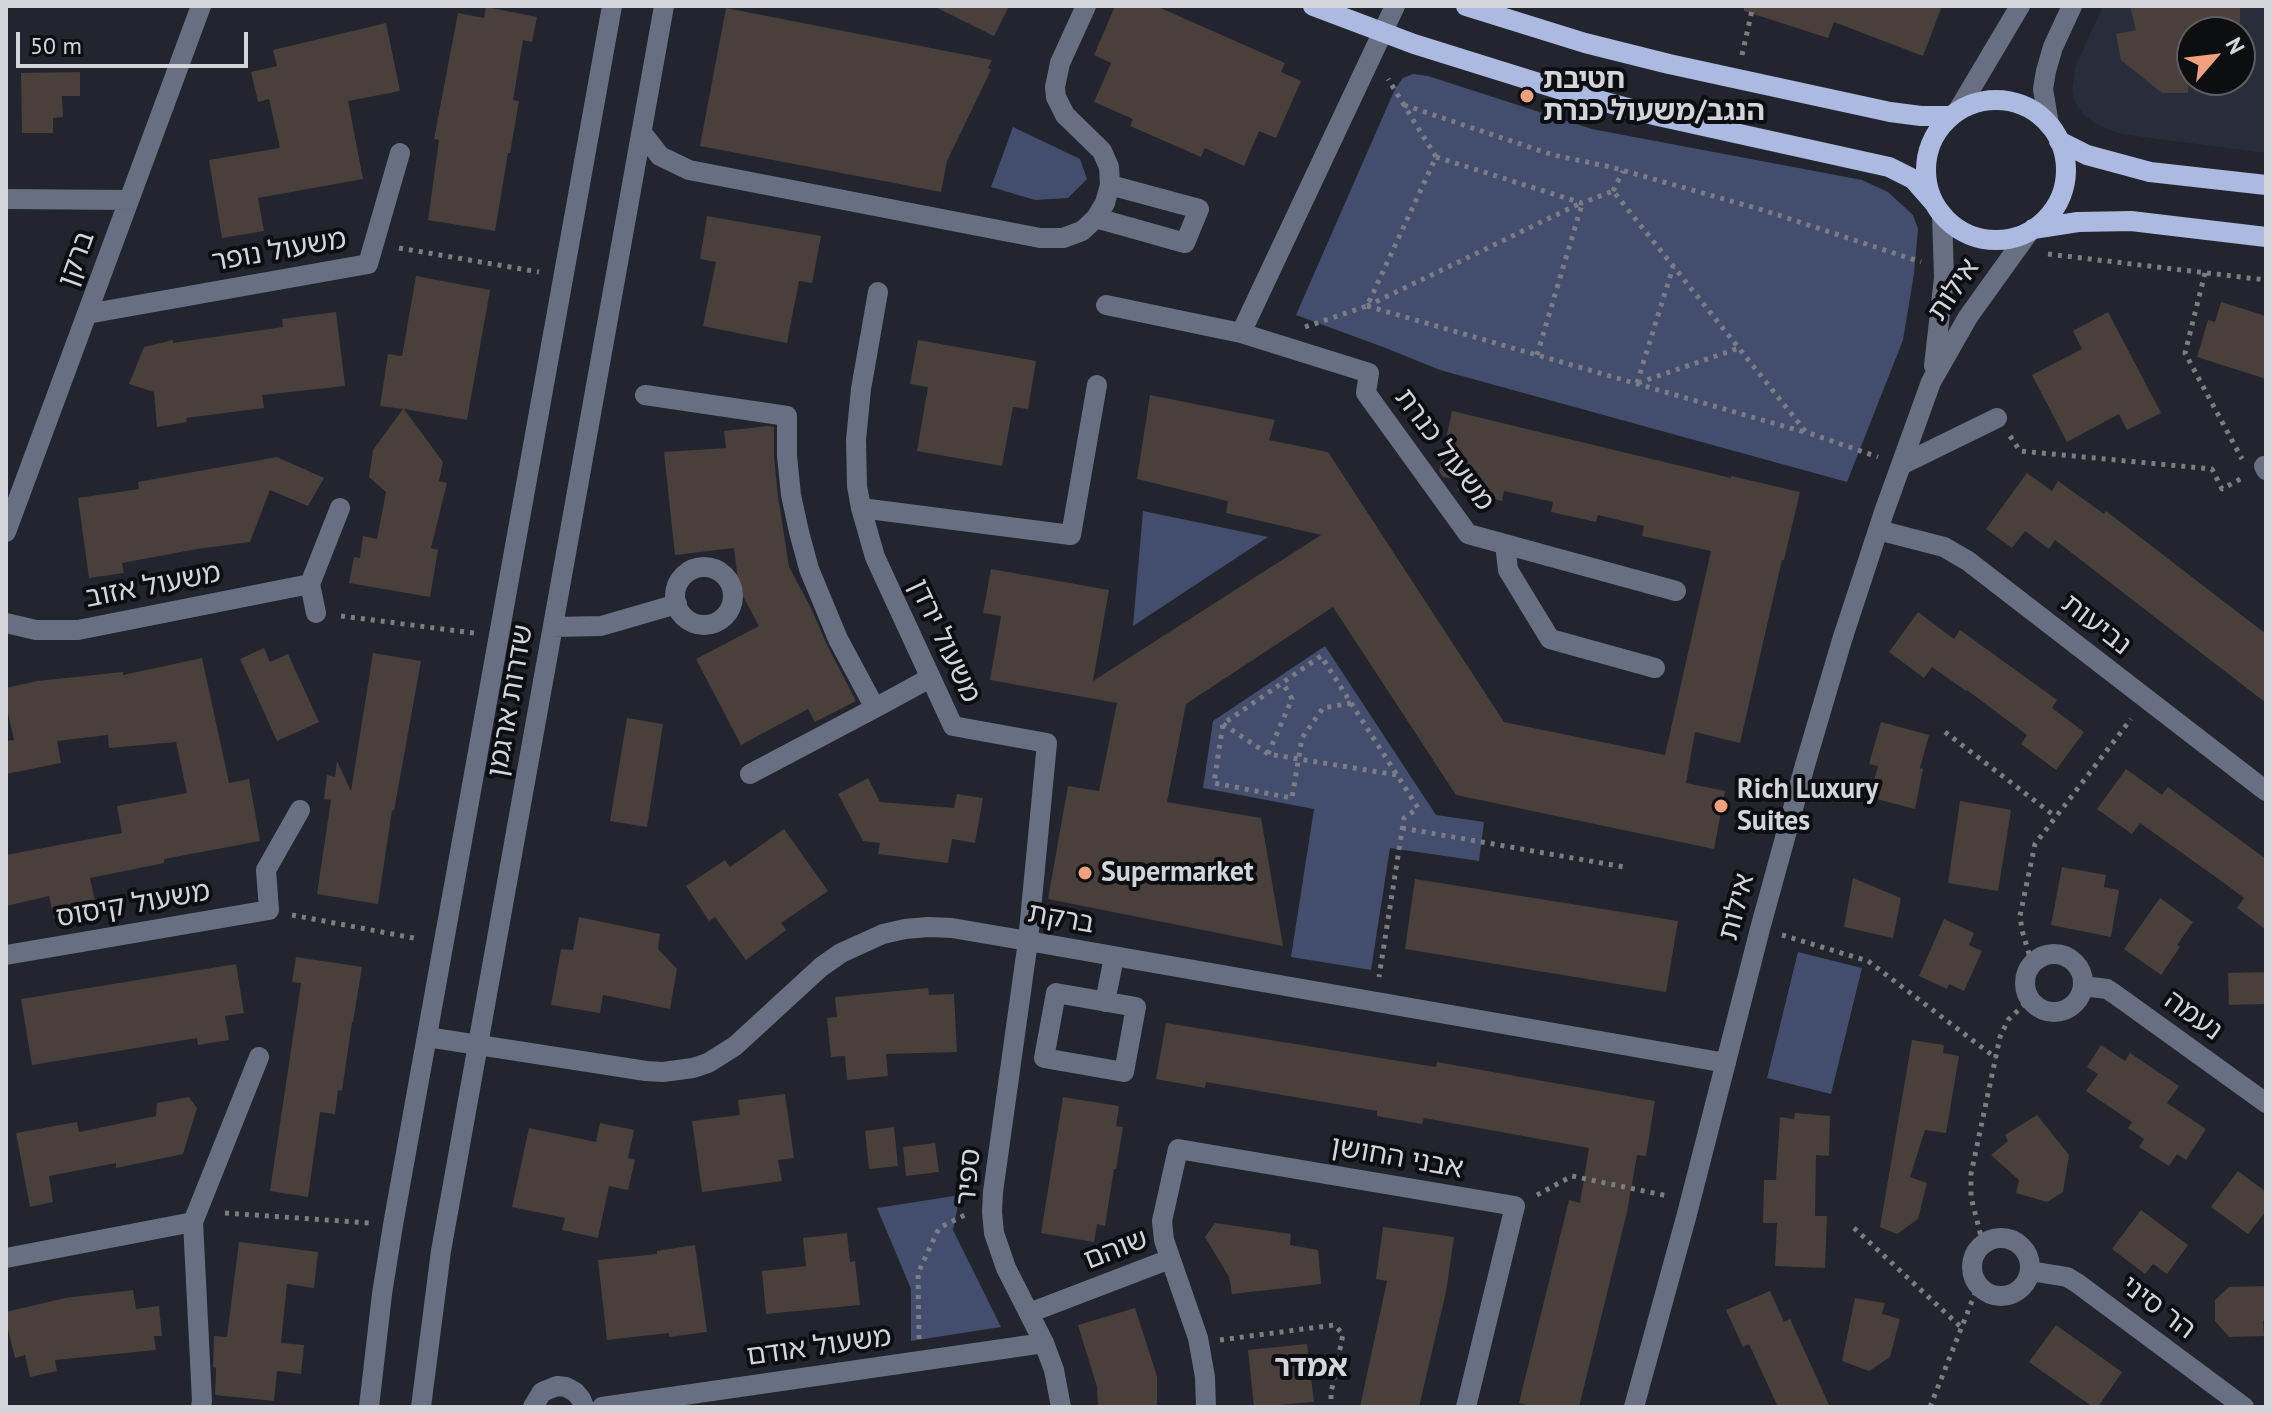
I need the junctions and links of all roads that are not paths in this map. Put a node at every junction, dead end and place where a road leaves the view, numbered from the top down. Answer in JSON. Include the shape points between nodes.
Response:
{"nodes":[{"id":1,"x":201,"y":6,"type":"edge"},
{"id":2,"x":612,"y":6,"type":"edge"},
{"id":3,"x":664,"y":6,"type":"edge"},
{"id":4,"x":1086,"y":6,"type":"edge"},
{"id":5,"x":1313,"y":6,"type":"edge"},
{"id":6,"x":1395,"y":6,"type":"edge"},
{"id":7,"x":1466,"y":6,"type":"edge"},
{"id":8,"x":2020,"y":6,"type":"edge"},
{"id":9,"x":2072,"y":6,"type":"edge"},
{"id":10,"x":1382,"y":33,"type":"junction"},
{"id":11,"x":1954,"y":114,"type":"junction"},
{"id":12,"x":642,"y":133,"type":"junction"},
{"id":13,"x":2054,"y":133,"type":"junction"},
{"id":14,"x":400,"y":153,"type":"dead end"},
{"id":15,"x":1110,"y":185,"type":"junction"},
{"id":16,"x":2266,"y":185,"type":"edge"},
{"id":17,"x":6,"y":199,"type":"edge"},
{"id":18,"x":129,"y":200,"type":"junction"},
{"id":19,"x":1938,"y":208,"type":"junction"},
{"id":20,"x":1096,"y":218,"type":"junction"},
{"id":21,"x":2031,"y":230,"type":"junction"},
{"id":22,"x":2266,"y":237,"type":"edge"},
{"id":23,"x":878,"y":292,"type":"dead end"},
{"id":24,"x":1106,"y":305,"type":"dead end"},
{"id":25,"x":87,"y":314,"type":"junction"},
{"id":26,"x":1241,"y":333,"type":"junction"},
{"id":27,"x":1931,"y":382,"type":"junction"},
{"id":28,"x":1097,"y":385,"type":"dead end"},
{"id":29,"x":645,"y":395,"type":"dead end"},
{"id":30,"x":1997,"y":418,"type":"road end"},
{"id":31,"x":1901,"y":465,"type":"junction"},
{"id":32,"x":11,"y":507,"type":"edge"},
{"id":33,"x":340,"y":508,"type":"dead end"},
{"id":34,"x":861,"y":508,"type":"junction"},
{"id":35,"x":1878,"y":530,"type":"junction"},
{"id":36,"x":6,"y":532,"type":"edge"},
{"id":37,"x":1505,"y":544,"type":"junction"},
{"id":38,"x":310,"y":584,"type":"junction"},
{"id":39,"x":1676,"y":591,"type":"dead end"},
{"id":40,"x":677,"y":604,"type":"dead end"},
{"id":41,"x":316,"y":613,"type":"road end"},
{"id":42,"x":6,"y":623,"type":"edge"},
{"id":43,"x":553,"y":627,"type":"junction"},
{"id":44,"x":1655,"y":668,"type":"dead end"},
{"id":45,"x":930,"y":678,"type":"junction"},
{"id":46,"x":875,"y":708,"type":"junction"},
{"id":47,"x":750,"y":774,"type":"dead end"},
{"id":48,"x":2266,"y":791,"type":"edge"},
{"id":49,"x":300,"y":810,"type":"dead end"},
{"id":50,"x":1028,"y":941,"type":"junction"},
{"id":51,"x":6,"y":955,"type":"edge"},
{"id":52,"x":1114,"y":957,"type":"junction"},
{"id":53,"x":2083,"y":986,"type":"junction"},
{"id":54,"x":1105,"y":1002,"type":"junction"},
{"id":55,"x":427,"y":1037,"type":"junction"},
{"id":56,"x":478,"y":1046,"type":"junction"},
{"id":57,"x":259,"y":1057,"type":"dead end"},
{"id":58,"x":1726,"y":1063,"type":"junction"},
{"id":59,"x":2266,"y":1103,"type":"edge"},
{"id":60,"x":193,"y":1222,"type":"junction"},
{"id":61,"x":6,"y":1258,"type":"edge"},
{"id":62,"x":1170,"y":1259,"type":"junction"},
{"id":63,"x":2030,"y":1271,"type":"junction"},
{"id":64,"x":1029,"y":1313,"type":"junction"},
{"id":65,"x":1044,"y":1343,"type":"junction"},
{"id":66,"x":201,"y":1407,"type":"edge"},
{"id":67,"x":369,"y":1407,"type":"edge"},
{"id":68,"x":421,"y":1407,"type":"edge"},
{"id":69,"x":533,"y":1407,"type":"edge"},
{"id":70,"x":584,"y":1407,"type":"edge"},
{"id":71,"x":602,"y":1407,"type":"edge"},
{"id":72,"x":1061,"y":1407,"type":"edge"},
{"id":73,"x":1206,"y":1407,"type":"edge"},
{"id":74,"x":1466,"y":1407,"type":"edge"},
{"id":75,"x":1634,"y":1407,"type":"edge"},
{"id":76,"x":2244,"y":1407,"type":"edge"}],
"edges":[{"from":1,"to":18,"type":"street","name":"ברקן"},
{"from":2,"to":55,"type":"street","name":"שדרות ארגמן"},
{"from":3,"to":12,"type":"street","name":"שדרות ארגמן"},
{"from":4,"to":15,"type":"street","via":[[1056,75],[1056,97],[1065,115],[1102,151]]},
{"from":5,"to":10,"type":"main road"},
{"from":6,"to":10,"type":"street"},
{"from":7,"to":11,"type":"main road","via":[[1585,43],[1736,79],[1890,112]]},
{"from":8,"to":11,"type":"street"},
{"from":9,"to":13,"type":"street","via":[[2053,47],[2043,89]]},
{"from":10,"to":19,"type":"main road","via":[[1658,116],[1889,167],[1913,179]]},
{"from":10,"to":26,"type":"street"},
{"from":11,"to":13,"type":"main road","via":[[1976,103],[2003,100],[2028,108]]},
{"from":11,"to":19,"type":"main road","via":[[1929,150],[1926,176]]},
{"from":12,"to":20,"type":"street","via":[[660,156],[689,170],[1040,238],[1063,238]]},
{"from":12,"to":43,"type":"street","name":"שדרות ארגמן"},
{"from":13,"to":16,"type":"main road","via":[[2087,155],[2150,172]]},
{"from":13,"to":21,"type":"main road","via":[[2065,164],[2063,191],[2050,214]]},
{"from":14,"to":25,"type":"street","name":"משעול נופר","via":[[368,264]]},
{"from":15,"to":20,"type":"street"},
{"from":15,"to":20,"type":"street","via":[[1199,209],[1185,243]]},
{"from":17,"to":18,"type":"street"},
{"from":18,"to":25,"type":"street","name":"ברקן"},
{"from":19,"to":21,"type":"main road","via":[[1975,237],[2002,240]]},
{"from":19,"to":27,"type":"street","name":"אילות","via":[[1945,270]]},
{"from":21,"to":22,"type":"main road","via":[[2131,221]]},
{"from":21,"to":27,"type":"street","name":"אילות","via":[[1968,317]]},
{"from":23,"to":34,"type":"street","name":"משעול ירדן","via":[[856,440]]},
{"from":24,"to":26,"type":"street","name":"משעול כנרת"},
{"from":25,"to":32,"type":"street","name":"ברקן"},
{"from":26,"to":37,"type":"street","name":"משעול כנרת","via":[[1369,373],[1366,393],[1468,534]]},
{"from":27,"to":31,"type":"street","name":"אילות"},
{"from":28,"to":34,"type":"street","via":[[1071,535]]},
{"from":29,"to":46,"type":"street","via":[[787,416],[791,495],[809,569]]},
{"from":30,"to":31,"type":"street"},
{"from":31,"to":35,"type":"street","name":"אילות"},
{"from":32,"to":36,"type":"street","name":"ברקן"},
{"from":33,"to":38,"type":"street"},
{"from":34,"to":45,"type":"street","name":"משעול ירדן","via":[[880,571]]},
{"from":35,"to":48,"type":"street","name":"נביעות","via":[[1944,547],[1968,561]]},
{"from":35,"to":58,"type":"street","name":"אילות","via":[[1809,751]]},
{"from":37,"to":39,"type":"street","name":"משעול כנרת"},
{"from":37,"to":44,"type":"street","via":[[1508,570],[1550,639]]},
{"from":38,"to":41,"type":"street"},
{"from":38,"to":42,"type":"street","name":"משעול אזוב","via":[[78,630],[36,630]]},
{"from":40,"to":43,"type":"street","via":[[601,626]]},
{"from":43,"to":56,"type":"street","name":"שדרות ארגמן"},
{"from":45,"to":46,"type":"street"},
{"from":45,"to":50,"type":"street","name":"משעול ירדן","via":[[953,726],[1047,743]]},
{"from":46,"to":47,"type":"street"},
{"from":49,"to":51,"type":"street","name":"משעול קיסוס","via":[[266,870],[269,910]]},
{"from":50,"to":52,"type":"street","name":"ברקת"},
{"from":50,"to":56,"type":"street","name":"ברקת","via":[[952,928],[883,934],[821,967],[742,1041],[693,1068],[646,1071]]},
{"from":50,"to":64,"type":"street","name":"ספיר","via":[[992,1202],[1001,1256]]},
{"from":52,"to":54,"type":"street"},
{"from":52,"to":58,"type":"street","name":"ברקת"},
{"from":53,"to":53,"type":"street","via":[[2080,969],[2057,954],[2046,954],[2026,974],[2030,999],[2046,1010],[2062,1011],[2077,1001]]},
{"from":53,"to":59,"type":"street","name":"נעמה","via":[[2107,989]]},
{"from":54,"to":54,"type":"street","via":[[1056,993],[1044,1058],[1124,1072],[1136,1007]]},
{"from":55,"to":56,"type":"street","name":"ברקת"},
{"from":55,"to":67,"type":"street","name":"שדרות ארגמן","via":[[382,1294]]},
{"from":56,"to":68,"type":"street","name":"שדרות ארגמן","via":[[441,1251]]},
{"from":57,"to":60,"type":"street"},
{"from":58,"to":75,"type":"street","name":"אילות"},
{"from":60,"to":61,"type":"street"},
{"from":60,"to":66,"type":"street"},
{"from":62,"to":64,"type":"street","name":"שוהם"},
{"from":62,"to":73,"type":"street","name":"שוהם","via":[[1200,1343]]},
{"from":62,"to":74,"type":"street","name":"אבני החושן","via":[[1162,1221],[1178,1149],[1515,1206]]},
{"from":63,"to":63,"type":"street","via":[[2027,1254],[2015,1242],[1999,1238],[1983,1244],[1972,1264],[1978,1286],[1992,1295],[2009,1296],[2023,1286]]},
{"from":63,"to":76,"type":"street","name":"הר סיני","via":[[2077,1283]]},
{"from":64,"to":65,"type":"street","name":"ספיר"},
{"from":65,"to":71,"type":"street","name":"משעול אודם"},
{"from":65,"to":72,"type":"street","name":"ספיר"},
{"from":69,"to":70,"type":"street","via":[[542,1392],[557,1386],[575,1392]]}]}
